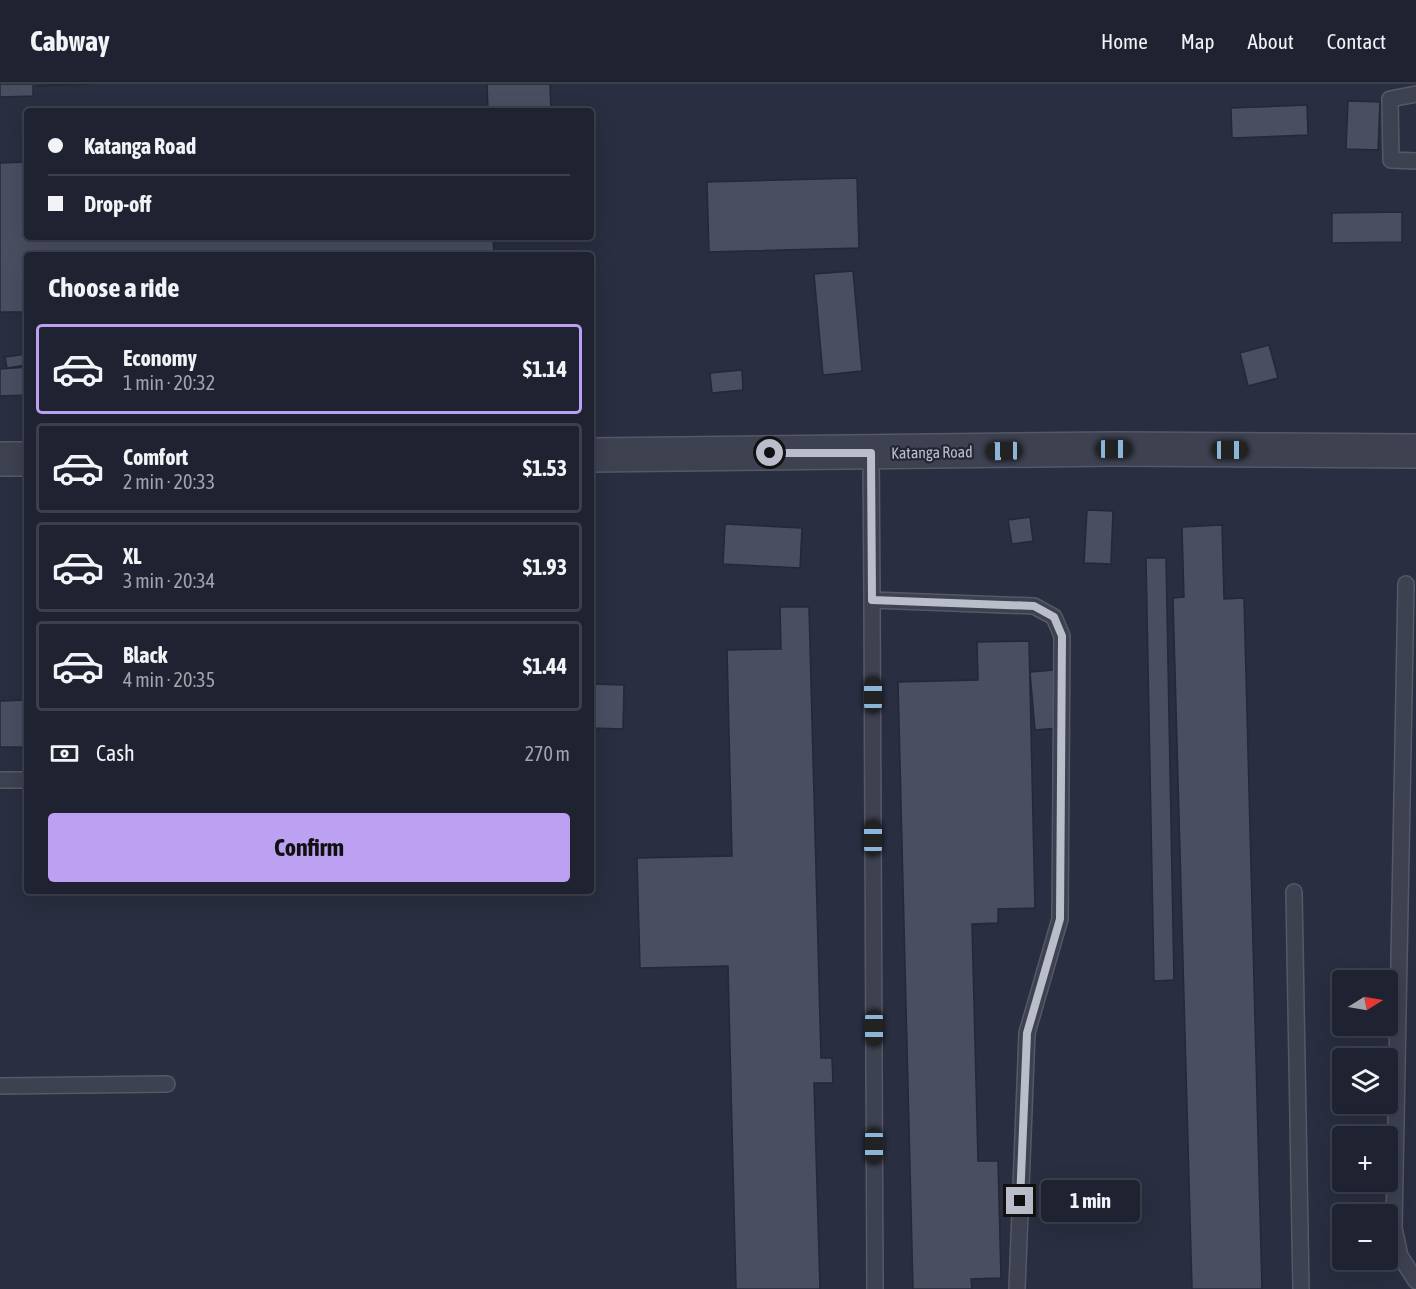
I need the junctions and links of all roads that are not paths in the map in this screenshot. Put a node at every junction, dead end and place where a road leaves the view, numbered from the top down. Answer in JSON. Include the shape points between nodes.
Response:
{"nodes":[{"id":1,"x":1416,"y":94,"type":"edge"},
{"id":2,"x":1416,"y":161,"type":"edge"},
{"id":3,"x":1416,"y":451,"type":"edge"},
{"id":4,"x":871,"y":453,"type":"junction"},
{"id":5,"x":594,"y":455,"type":"edge"},
{"id":6,"x":0,"y":459,"type":"edge"},
{"id":7,"x":24,"y":459,"type":"edge"},
{"id":8,"x":1406,"y":584,"type":"dead end"},
{"id":9,"x":872,"y":600,"type":"junction"},
{"id":10,"x":0,"y":780,"type":"edge"},
{"id":11,"x":24,"y":780,"type":"edge"},
{"id":12,"x":1294,"y":892,"type":"dead end"},
{"id":13,"x":167,"y":1084,"type":"dead end"},
{"id":14,"x":0,"y":1086,"type":"edge"},
{"id":15,"x":1416,"y":1281,"type":"edge"},
{"id":16,"x":875,"y":1289,"type":"edge"},
{"id":17,"x":1017,"y":1289,"type":"edge"},
{"id":18,"x":1301,"y":1289,"type":"edge"}],
"edges":[{"from":1,"to":2,"type":"lane","via":[[1390,99],[1391,160]]},
{"from":3,"to":4,"type":"street","name":"Katanga Road","via":[[1114,449]]},
{"from":4,"to":5,"type":"street","name":"Katanga Road"},
{"from":4,"to":9,"type":"lane"},
{"from":6,"to":7,"type":"street"},
{"from":8,"to":15,"type":"lane","via":[[1394,1228],[1400,1256]]},
{"from":9,"to":16,"type":"lane"},
{"from":9,"to":17,"type":"lane","via":[[1034,606],[1054,617],[1062,636],[1060,919],[1027,1033]]},
{"from":10,"to":11,"type":"lane"},
{"from":12,"to":18,"type":"lane"},
{"from":13,"to":14,"type":"lane"}]}
